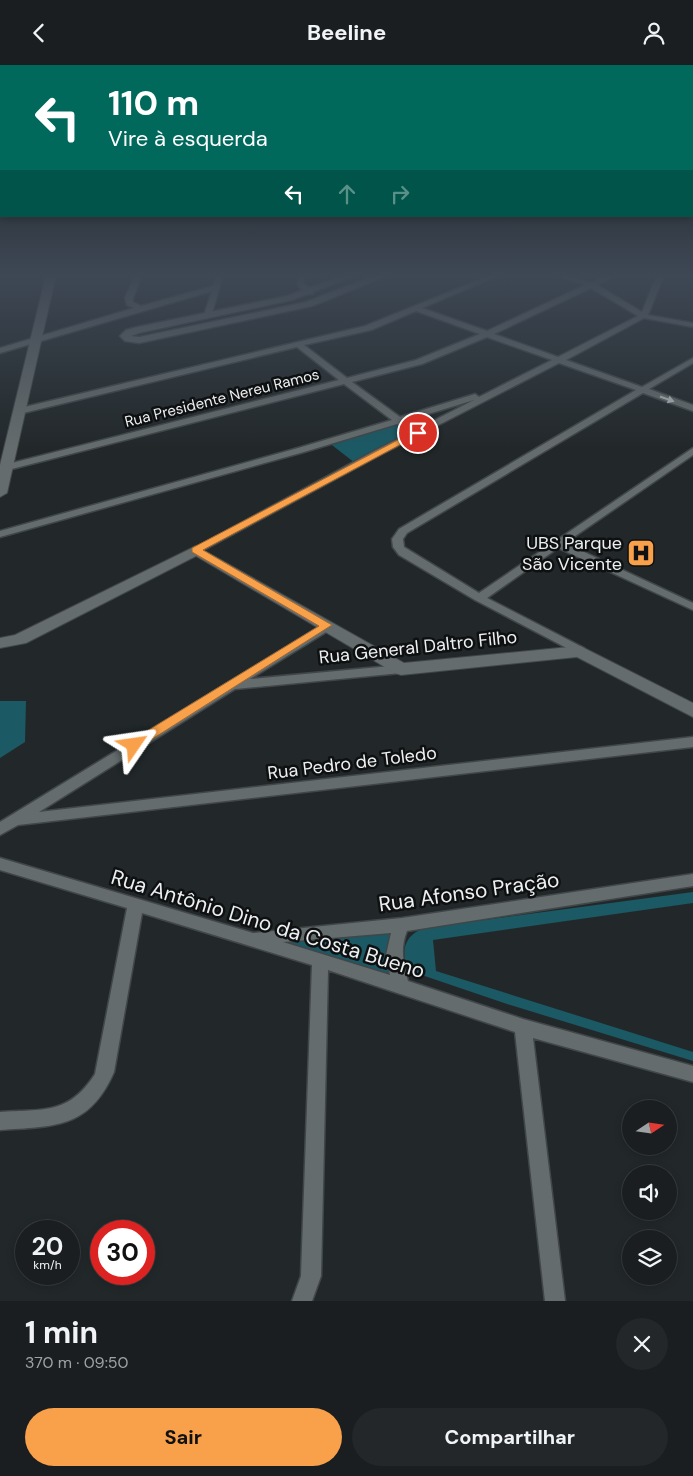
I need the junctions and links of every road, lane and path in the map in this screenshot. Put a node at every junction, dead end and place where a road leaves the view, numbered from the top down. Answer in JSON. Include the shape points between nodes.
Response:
{"nodes":[{"id":1,"x":37,"y":333,"type":"edge"},
{"id":2,"x":57,"y":333,"type":"edge"},
{"id":3,"x":129,"y":333,"type":"edge"},
{"id":4,"x":173,"y":333,"type":"edge"},
{"id":5,"x":353,"y":333,"type":"edge"},
{"id":6,"x":483,"y":333,"type":"edge"},
{"id":7,"x":490,"y":333,"type":"edge"},
{"id":8,"x":613,"y":333,"type":"edge"},
{"id":9,"x":487,"y":334,"type":"junction"},
{"id":10,"x":36,"y":339,"type":"junction"},
{"id":11,"x":300,"y":346,"type":"junction"},
{"id":12,"x":0,"y":351,"type":"edge"},
{"id":13,"x":693,"y":360,"type":"edge"},
{"id":14,"x":560,"y":361,"type":"junction"},
{"id":15,"x":346,"y":380,"type":"junction"},
{"id":16,"x":506,"y":387,"type":"junction"},
{"id":17,"x":641,"y":390,"type":"junction"},
{"id":18,"x":693,"y":408,"type":"edge"},
{"id":19,"x":19,"y":411,"type":"junction"},
{"id":20,"x":415,"y":416,"type":"junction"},
{"id":21,"x":398,"y":420,"type":"junction"},
{"id":22,"x":432,"y":427,"type":"junction"},
{"id":23,"x":418,"y":433,"type":"junction"},
{"id":24,"x":693,"y":451,"type":"edge"},
{"id":25,"x":3,"y":468,"type":"edge"},
{"id":26,"x":0,"y":493,"type":"edge"},
{"id":27,"x":0,"y":534,"type":"edge"},
{"id":28,"x":558,"y":544,"type":"junction"},
{"id":29,"x":196,"y":550,"type":"junction"},
{"id":30,"x":478,"y":598,"type":"junction"},
{"id":31,"x":693,"y":607,"type":"edge"},
{"id":32,"x":327,"y":625,"type":"junction"},
{"id":33,"x":0,"y":643,"type":"edge"},
{"id":34,"x":580,"y":651,"type":"junction"},
{"id":35,"x":401,"y":669,"type":"junction"},
{"id":36,"x":230,"y":685,"type":"junction"},
{"id":37,"x":693,"y":711,"type":"edge"},
{"id":38,"x":693,"y":742,"type":"edge"},
{"id":39,"x":14,"y":820,"type":"junction"},
{"id":40,"x":0,"y":829,"type":"edge"},
{"id":41,"x":0,"y":864,"type":"edge"},
{"id":42,"x":693,"y":880,"type":"edge"},
{"id":43,"x":136,"y":904,"type":"junction"},
{"id":44,"x":402,"y":925,"type":"junction"},
{"id":45,"x":250,"y":939,"type":"junction"},
{"id":46,"x":320,"y":961,"type":"junction"},
{"id":47,"x":401,"y":986,"type":"junction"},
{"id":48,"x":523,"y":1027,"type":"junction"},
{"id":49,"x":693,"y":1074,"type":"edge"},
{"id":50,"x":0,"y":1121,"type":"edge"},
{"id":51,"x":302,"y":1301,"type":"edge"},
{"id":52,"x":555,"y":1301,"type":"edge"}],
"edges":[{"from":1,"to":10,"type":"main road"},
{"from":2,"to":10,"type":"street"},
{"from":3,"to":4,"type":"street","via":[[125,336],[139,340]]},
{"from":5,"to":11,"type":"street"},
{"from":6,"to":9,"type":"street"},
{"from":7,"to":9,"type":"street","name":"Rua Presidente Nereu Ramos"},
{"from":8,"to":14,"type":"street"},
{"from":9,"to":14,"type":"street"},
{"from":9,"to":15,"type":"street","name":"Rua Presidente Nereu Ramos","via":[[426,360]]},
{"from":10,"to":12,"type":"street"},
{"from":10,"to":19,"type":"main road"},
{"from":11,"to":15,"type":"street"},
{"from":11,"to":19,"type":"street"},
{"from":13,"to":17,"type":"street"},
{"from":14,"to":16,"type":"street"},
{"from":14,"to":17,"type":"street"},
{"from":15,"to":21,"type":"street"},
{"from":15,"to":25,"type":"street","name":"Rua Presidente Nereu Ramos"},
{"from":16,"to":20,"type":"street"},
{"from":16,"to":22,"type":"street"},
{"from":17,"to":18,"type":"street","one_way":true},
{"from":17,"to":30,"type":"street","via":[[403,531],[396,542],[402,553]]},
{"from":19,"to":25,"type":"main road"},
{"from":20,"to":21,"type":"street"},
{"from":20,"to":22,"type":"street"},
{"from":21,"to":23,"type":"street"},
{"from":21,"to":27,"type":"street"},
{"from":22,"to":23,"type":"street"},
{"from":23,"to":29,"type":"street"},
{"from":24,"to":28,"type":"street"},
{"from":25,"to":26,"type":"main road"},
{"from":28,"to":30,"type":"street"},
{"from":28,"to":31,"type":"street"},
{"from":29,"to":32,"type":"main road"},
{"from":29,"to":33,"type":"main road","via":[[20,639]]},
{"from":30,"to":34,"type":"street"},
{"from":32,"to":35,"type":"main road"},
{"from":32,"to":36,"type":"street"},
{"from":34,"to":35,"type":"main road","name":"Rua General Daltro Filho"},
{"from":34,"to":37,"type":"main road"},
{"from":35,"to":36,"type":"street","name":"Rua General Daltro Filho"},
{"from":36,"to":39,"type":"street"},
{"from":38,"to":39,"type":"street","name":"Rua Pedro de Toledo"},
{"from":39,"to":40,"type":"street"},
{"from":41,"to":43,"type":"street","name":"Rua Antônio Dino da Costa Bueno"},
{"from":42,"to":44,"type":"street","name":"Rua Afonso Pração"},
{"from":43,"to":45,"type":"street","name":"Rua Antônio Dino da Costa Bueno"},
{"from":43,"to":50,"type":"street","via":[[105,1073],[99,1085],[76,1108],[56,1117]]},
{"from":44,"to":45,"type":"street","name":"Rua Afonso Pração"},
{"from":44,"to":47,"type":"street","via":[[394,942]]},
{"from":45,"to":46,"type":"street","name":"Rua Antônio Dino da Costa Bueno"},
{"from":46,"to":47,"type":"street","name":"Rua Antônio Dino da Costa Bueno"},
{"from":46,"to":51,"type":"street","via":[[311,1276]]},
{"from":47,"to":48,"type":"street","name":"Rua Antônio Dino da Costa Bueno"},
{"from":48,"to":49,"type":"street","name":"Rua Antônio Dino da Costa Bueno"},
{"from":48,"to":52,"type":"street"}]}
